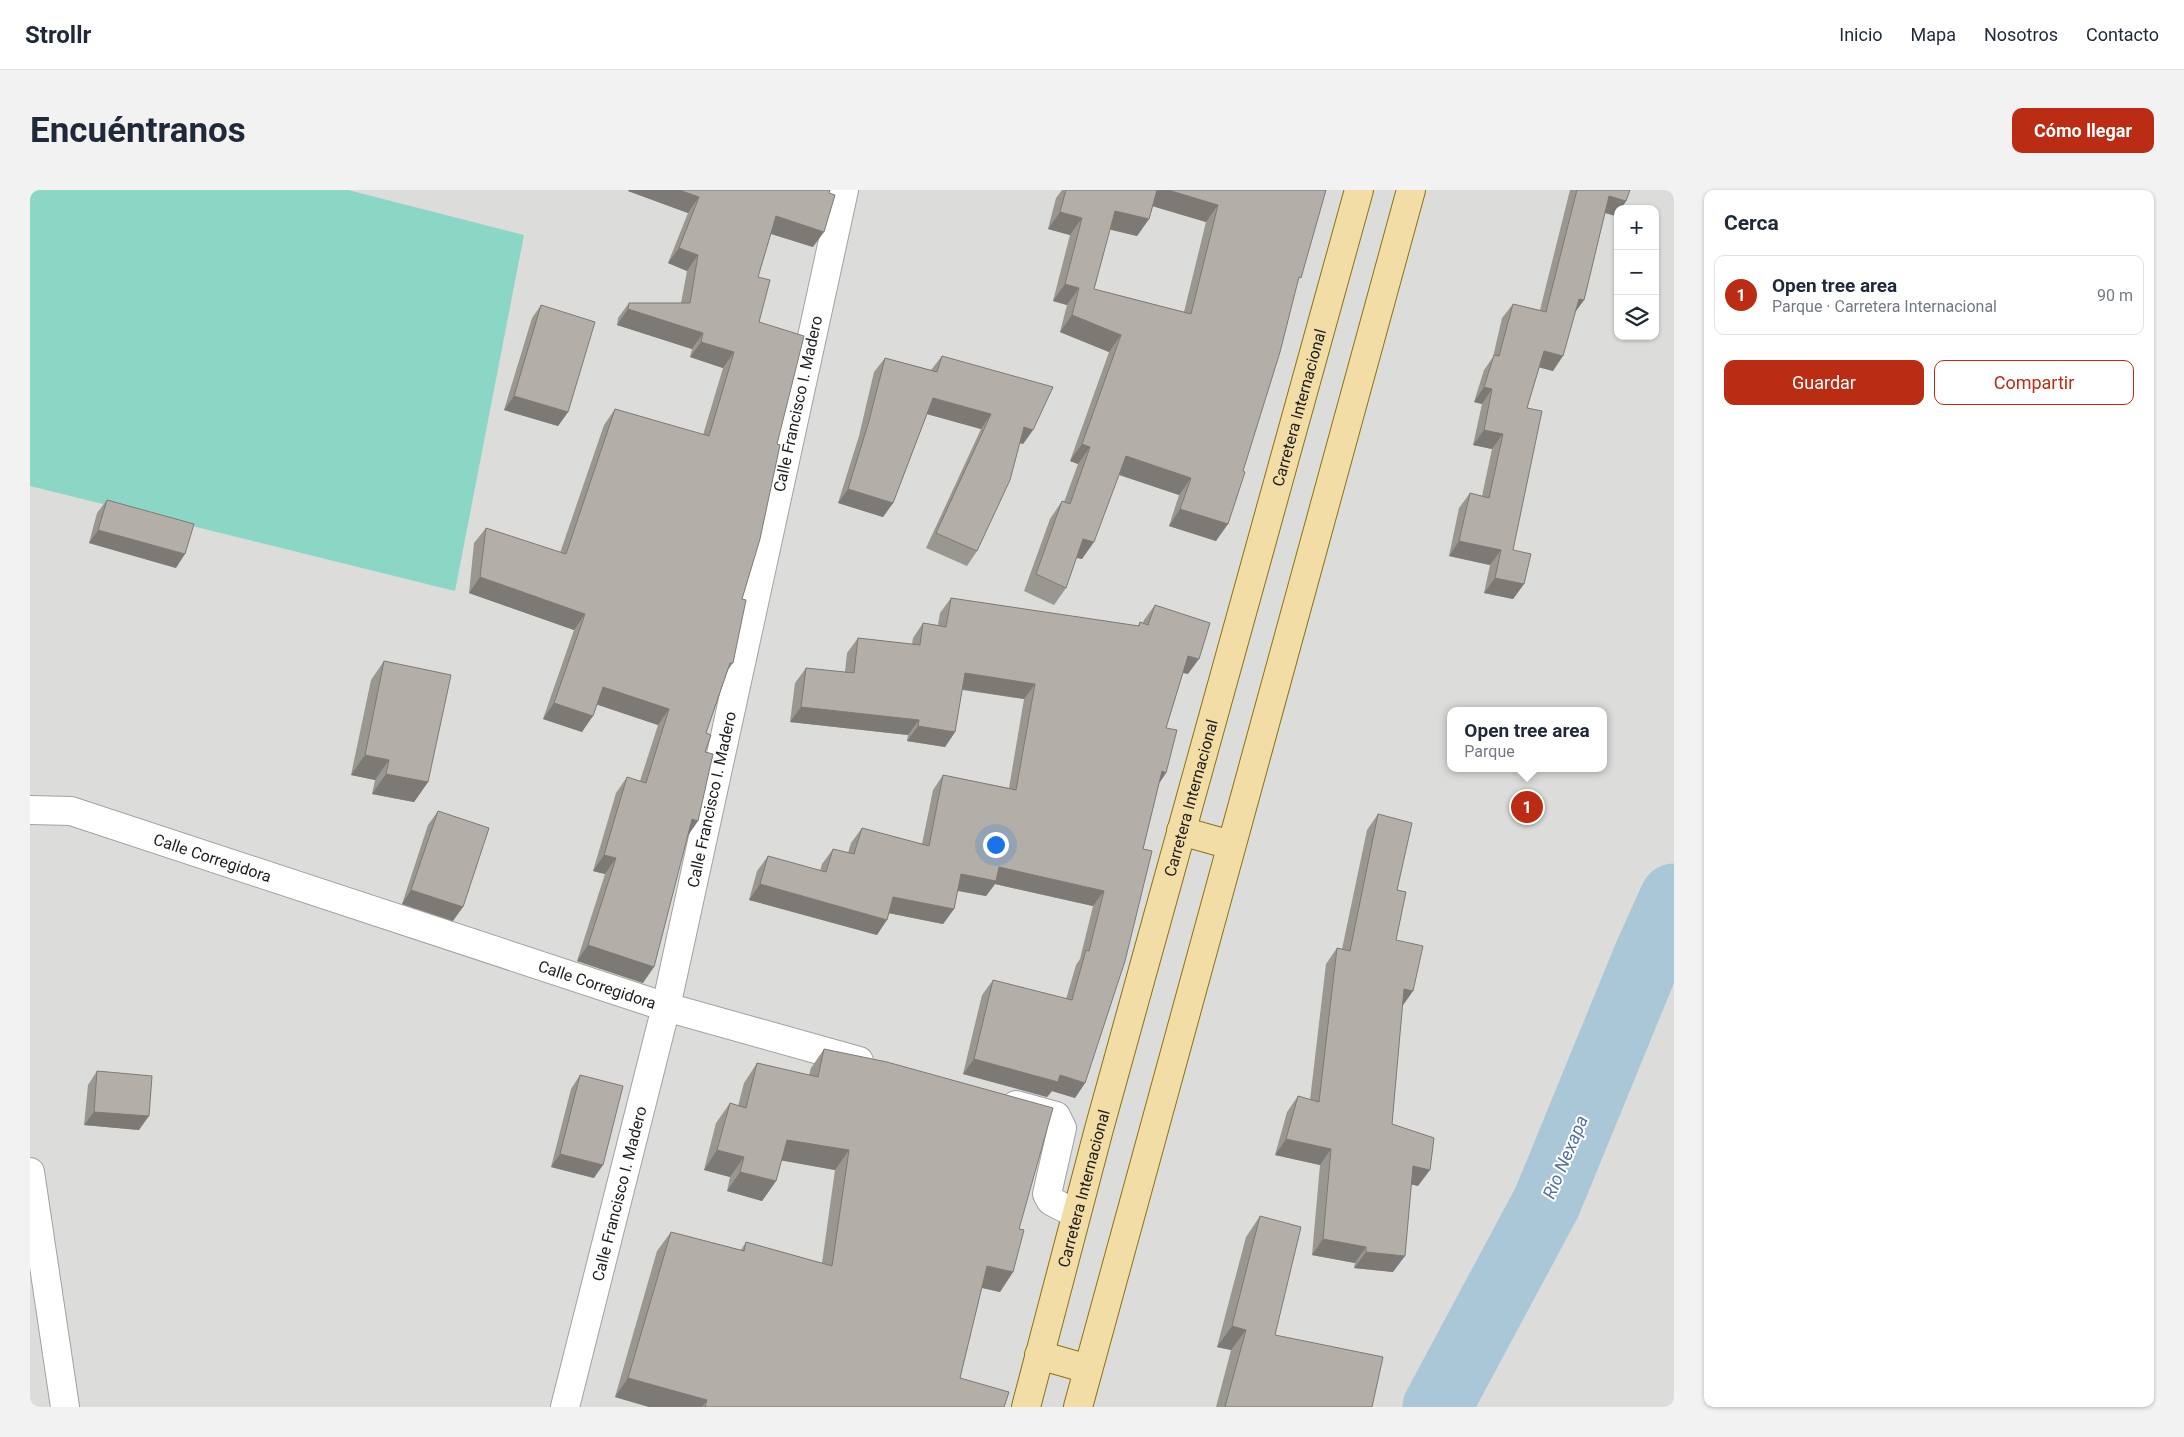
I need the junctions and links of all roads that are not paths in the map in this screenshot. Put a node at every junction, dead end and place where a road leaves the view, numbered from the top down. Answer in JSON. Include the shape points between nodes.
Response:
{"nodes":[{"id":1,"x":844,"y":190,"type":"edge"},
{"id":2,"x":1359,"y":190,"type":"edge"},
{"id":3,"x":1411,"y":190,"type":"edge"},
{"id":4,"x":30,"y":810,"type":"edge"},
{"id":5,"x":1181,"y":831,"type":"junction"},
{"id":6,"x":1231,"y":845,"type":"junction"},
{"id":7,"x":666,"y":1007,"type":"junction"},
{"id":8,"x":884,"y":1068,"type":"edge"},
{"id":9,"x":989,"y":1098,"type":"edge"},
{"id":10,"x":30,"y":1172,"type":"edge"},
{"id":11,"x":1076,"y":1214,"type":"junction"},
{"id":12,"x":1039,"y":1355,"type":"junction"},
{"id":13,"x":1088,"y":1369,"type":"junction"},
{"id":14,"x":65,"y":1407,"type":"edge"},
{"id":15,"x":565,"y":1407,"type":"edge"},
{"id":16,"x":1026,"y":1407,"type":"edge"},
{"id":17,"x":1078,"y":1407,"type":"edge"}],
"edges":[{"from":1,"to":7,"type":"street","name":"Calle Francisco I. Madero"},
{"from":2,"to":5,"type":"main road","name":"Carretera Internacional"},
{"from":3,"to":6,"type":"main road"},
{"from":4,"to":7,"type":"street","name":"Calle Corregidora","via":[[71,811]]},
{"from":5,"to":6,"type":"main road"},
{"from":5,"to":11,"type":"main road","name":"Carretera Internacional"},
{"from":6,"to":13,"type":"main road"},
{"from":7,"to":8,"type":"street","name":"Calle Corregidora"},
{"from":7,"to":15,"type":"street","name":"Calle Francisco I. Madero"},
{"from":9,"to":11,"type":"street","via":[[1056,1116],[1062,1128],[1047,1194],[1051,1201]]},
{"from":10,"to":14,"type":"street"},
{"from":11,"to":12,"type":"main road","name":"Carretera Internacional"},
{"from":12,"to":13,"type":"main road"},
{"from":12,"to":16,"type":"main road","name":"Carretera Internacional"},
{"from":13,"to":17,"type":"main road"}]}
